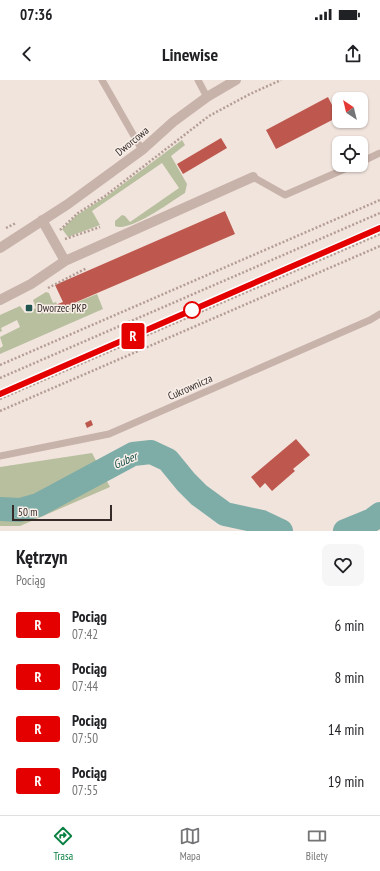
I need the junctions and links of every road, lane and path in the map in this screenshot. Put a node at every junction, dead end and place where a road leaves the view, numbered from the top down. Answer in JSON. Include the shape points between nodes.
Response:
{"nodes":[{"id":1,"x":102,"y":80,"type":"edge"},
{"id":2,"x":198,"y":80,"type":"edge"},
{"id":3,"x":236,"y":80,"type":"edge"},
{"id":4,"x":281,"y":80,"type":"edge"},
{"id":5,"x":207,"y":97,"type":"junction"},
{"id":6,"x":142,"y":150,"type":"junction"},
{"id":7,"x":380,"y":153,"type":"edge"},
{"id":8,"x":368,"y":159,"type":"edge"},
{"id":9,"x":338,"y":172,"type":"edge"},
{"id":10,"x":253,"y":177,"type":"joint"},
{"id":11,"x":380,"y":200,"type":"edge"},
{"id":12,"x":380,"y":213,"type":"edge"},
{"id":13,"x":42,"y":220,"type":"junction"},
{"id":14,"x":100,"y":227,"type":"dead end"},
{"id":15,"x":61,"y":232,"type":"dead end"},
{"id":16,"x":380,"y":234,"type":"edge"},
{"id":17,"x":64,"y":238,"type":"dead end"},
{"id":18,"x":380,"y":246,"type":"edge"},
{"id":19,"x":0,"y":248,"type":"edge"},
{"id":20,"x":65,"y":261,"type":"junction"},
{"id":21,"x":0,"y":300,"type":"edge"},
{"id":22,"x":380,"y":314,"type":"edge"},
{"id":23,"x":0,"y":366,"type":"edge"},
{"id":24,"x":0,"y":378,"type":"edge"},
{"id":25,"x":0,"y":399,"type":"edge"},
{"id":26,"x":0,"y":411,"type":"edge"},
{"id":27,"x":0,"y":456,"type":"edge"}],
"edges":[{"from":1,"to":6,"type":"lane"},
{"from":2,"to":5,"type":"lane"},
{"from":3,"to":5,"type":"street","name":"Dworcowa"},
{"from":4,"to":15,"type":"path","via":[[210,116],[105,196],[78,213],[60,230]]},
{"from":5,"to":6,"type":"street","name":"Dworcowa","via":[[173,122]]},
{"from":6,"to":13,"type":"street","name":"Dworcowa"},
{"from":7,"to":8,"type":"lane"},
{"from":9,"to":10,"type":"lane","via":[[285,195]]},
{"from":10,"to":20,"type":"street"},
{"from":11,"to":23,"type":"path"},
{"from":12,"to":24,"type":"path"},
{"from":13,"to":19,"type":"street","name":"Dworcowa"},
{"from":13,"to":20,"type":"street"},
{"from":14,"to":17,"type":"path"},
{"from":16,"to":25,"type":"path"},
{"from":18,"to":26,"type":"path"},
{"from":20,"to":21,"type":"street","via":[[31,284]]},
{"from":22,"to":27,"type":"lane","name":"Cukrownicza","via":[[109,434]]}]}
